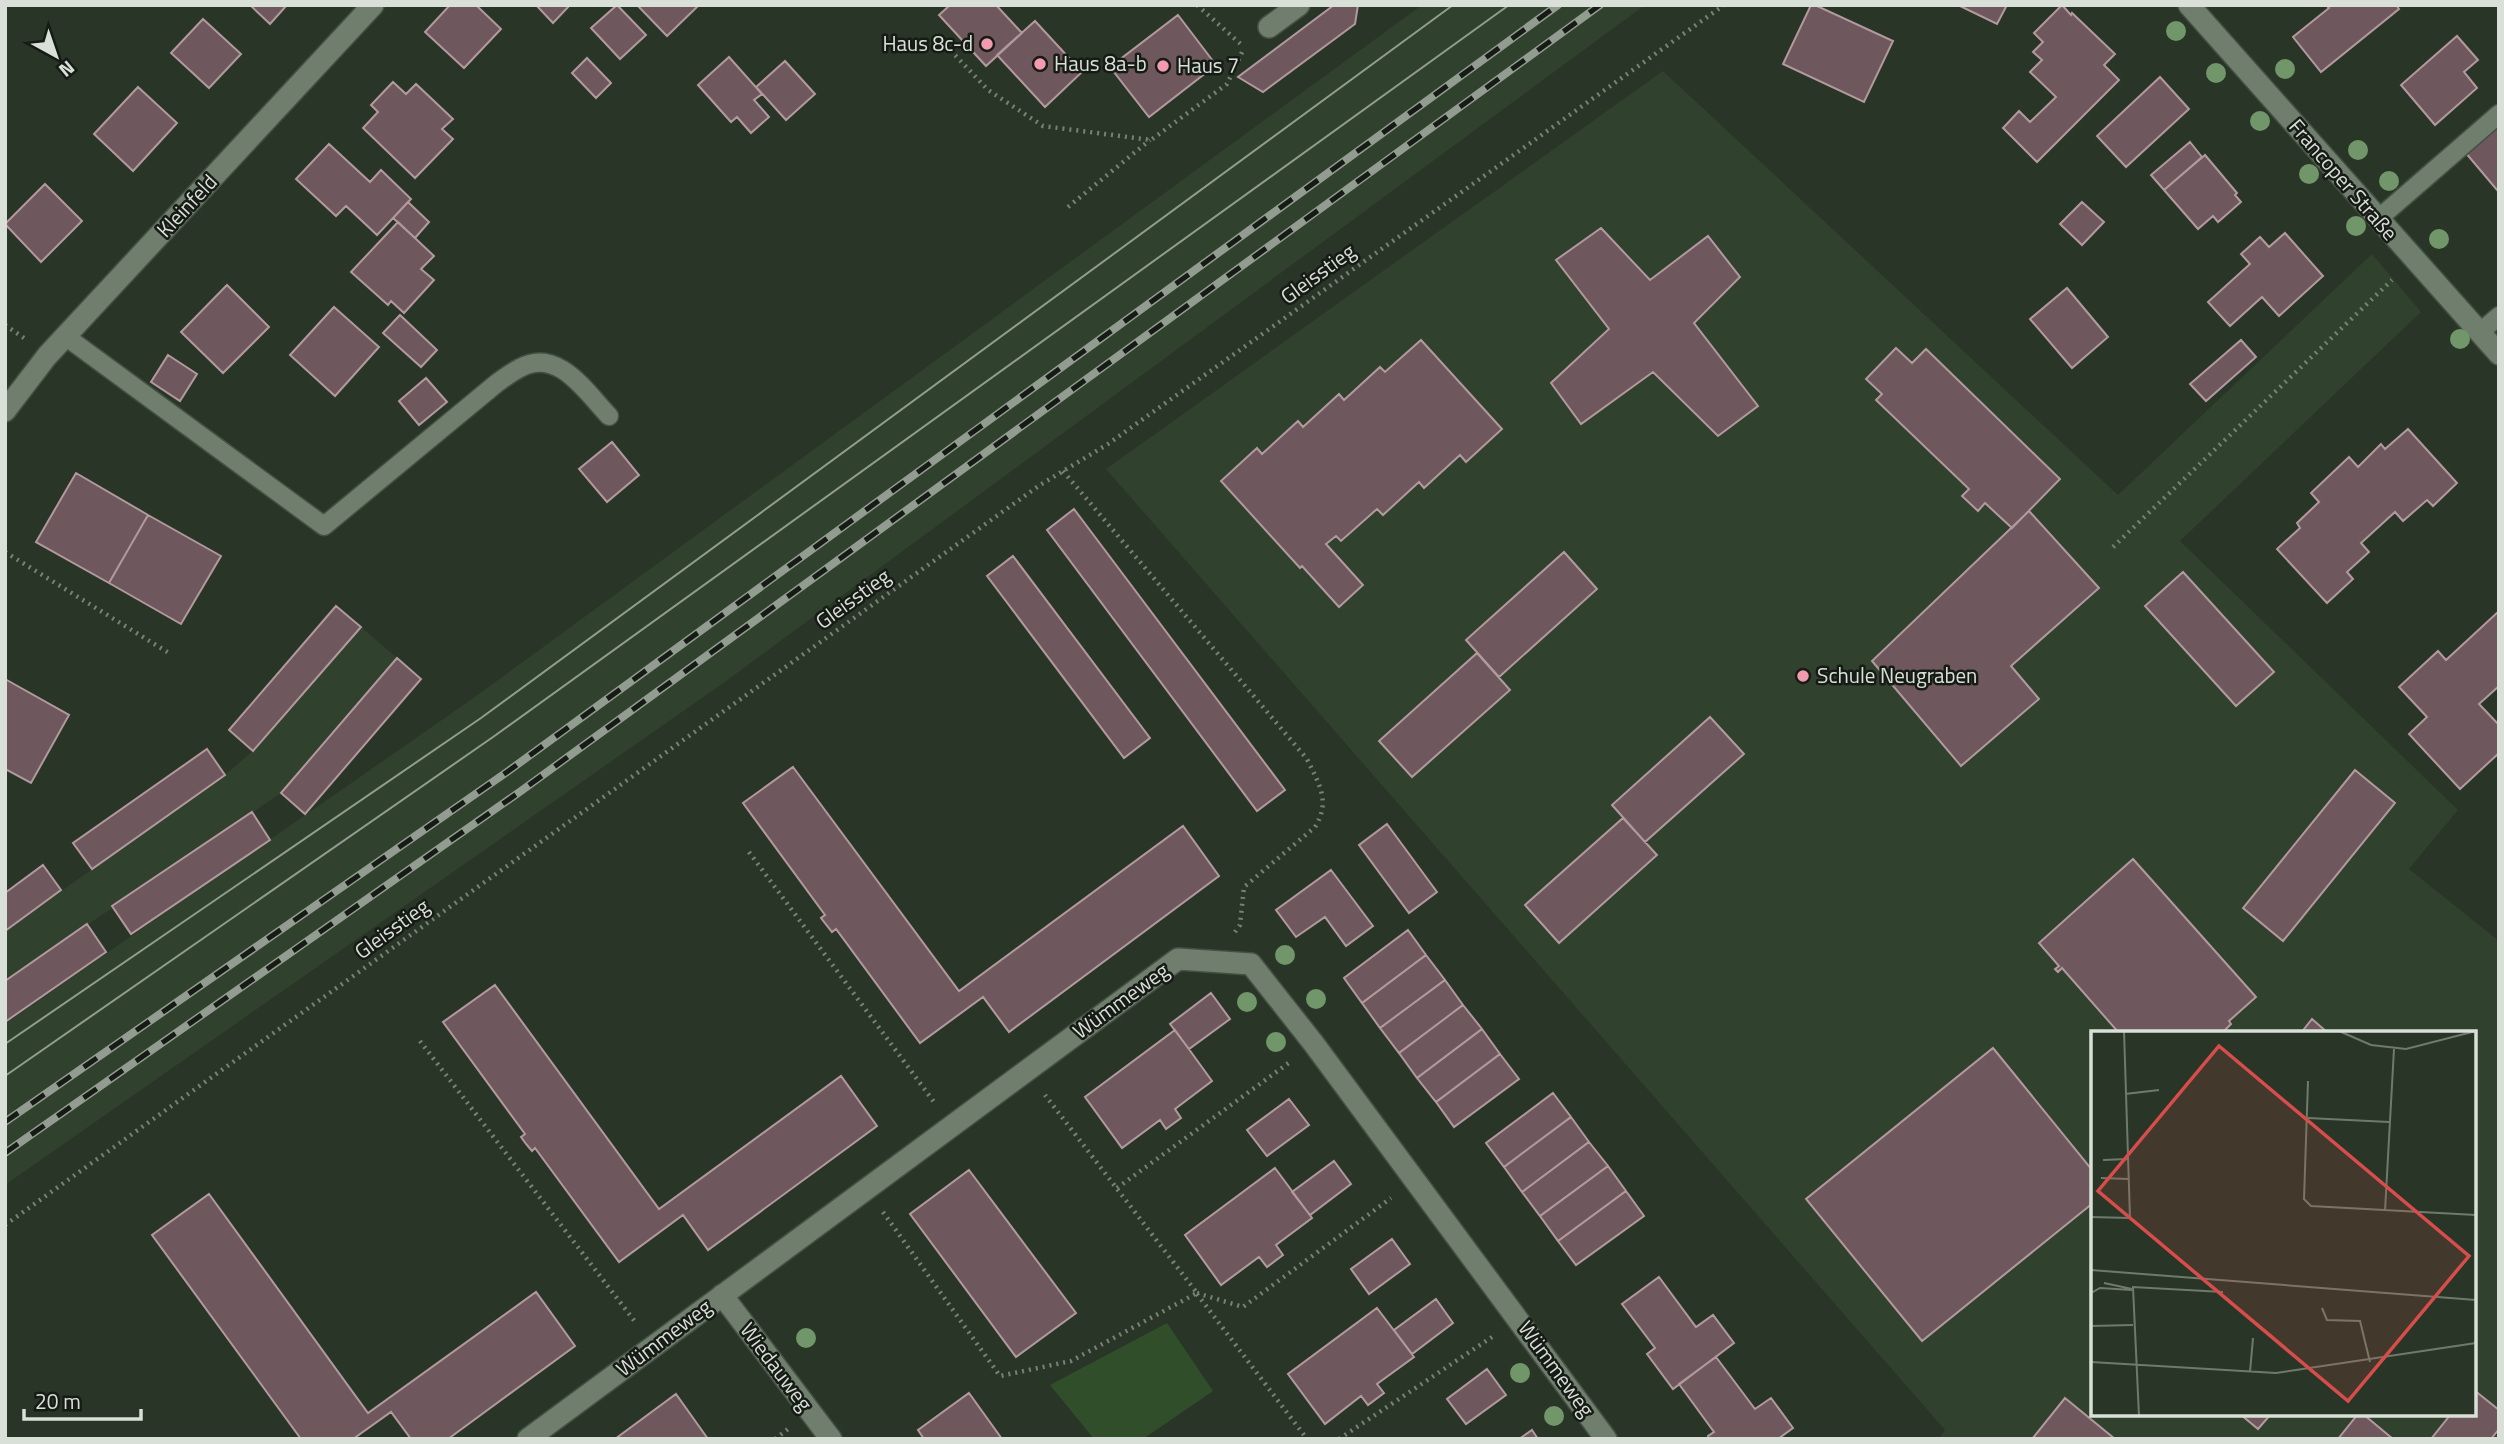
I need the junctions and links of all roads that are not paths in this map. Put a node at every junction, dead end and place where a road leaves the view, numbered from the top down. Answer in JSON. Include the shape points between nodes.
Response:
{"nodes":[{"id":1,"x":373,"y":5,"type":"edge"},
{"id":2,"x":1299,"y":5,"type":"edge"},
{"id":3,"x":2189,"y":5,"type":"edge"},
{"id":4,"x":1269,"y":27,"type":"road end"},
{"id":5,"x":2499,"y":114,"type":"edge"},
{"id":6,"x":2378,"y":219,"type":"junction"},
{"id":7,"x":2499,"y":316,"type":"edge"},
{"id":8,"x":2480,"y":333,"type":"junction"},
{"id":9,"x":65,"y":336,"type":"junction"},
{"id":10,"x":2499,"y":354,"type":"edge"},
{"id":11,"x":5,"y":411,"type":"edge"},
{"id":12,"x":609,"y":416,"type":"dead end"},
{"id":13,"x":722,"y":1295,"type":"junction"},
{"id":14,"x":528,"y":1439,"type":"edge"},
{"id":15,"x":831,"y":1439,"type":"edge"},
{"id":16,"x":1606,"y":1439,"type":"edge"}],
"edges":[{"from":1,"to":9,"type":"street","name":"Kleinfeld"},
{"from":2,"to":4,"type":"street"},
{"from":3,"to":6,"type":"street","name":"Francoper Straße"},
{"from":5,"to":6,"type":"lane"},
{"from":6,"to":8,"type":"street","name":"Francoper Straße"},
{"from":7,"to":8,"type":"lane"},
{"from":8,"to":10,"type":"street","name":"Francoper Straße"},
{"from":9,"to":11,"type":"street","name":"Kleinfeld"},
{"from":9,"to":12,"type":"lane","via":[[324,526],[522,367],[544,361],[564,369]]},
{"from":13,"to":14,"type":"street","name":"Wümmeweg"},
{"from":13,"to":15,"type":"street","name":"Wiedauweg"},
{"from":13,"to":16,"type":"street","name":"Wümmeweg","via":[[1178,959],[1251,964]]}]}
